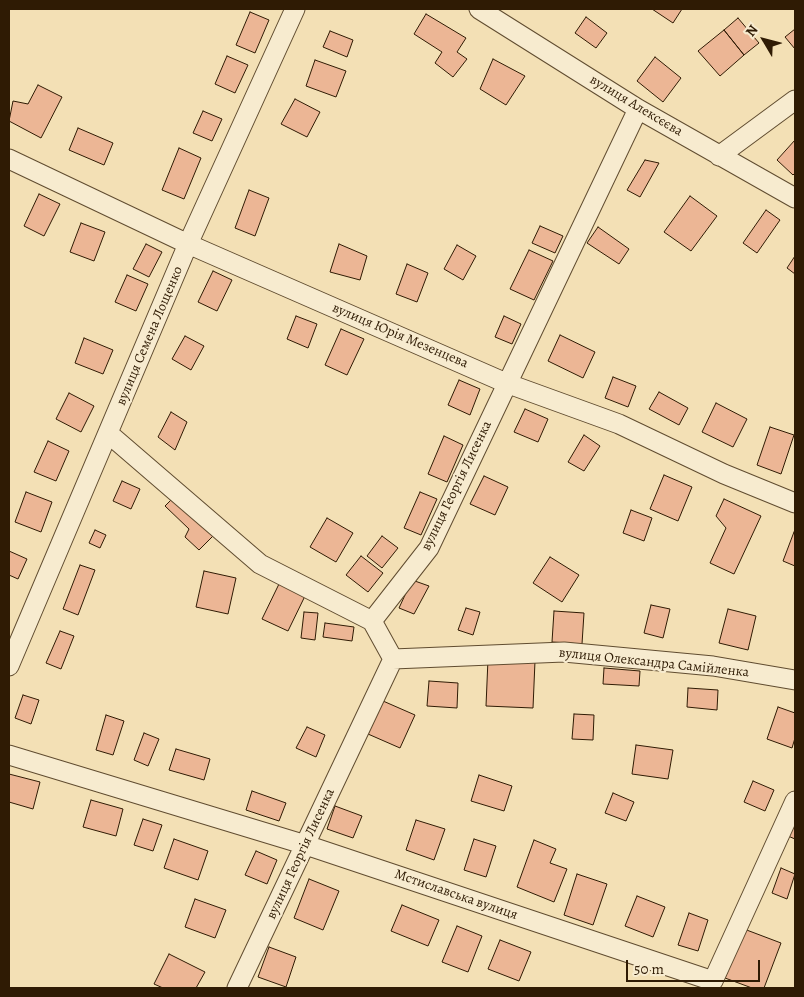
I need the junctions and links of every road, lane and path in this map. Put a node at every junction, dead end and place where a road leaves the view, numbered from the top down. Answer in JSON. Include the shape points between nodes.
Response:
{"nodes":[{"id":1,"x":295,"y":9,"type":"edge"},
{"id":2,"x":479,"y":9,"type":"edge"},
{"id":3,"x":795,"y":100,"type":"edge"},
{"id":4,"x":638,"y":109,"type":"junction"},
{"id":5,"x":719,"y":156,"type":"junction"},
{"id":6,"x":9,"y":159,"type":"edge"},
{"id":7,"x":795,"y":198,"type":"edge"},
{"id":8,"x":188,"y":244,"type":"junction"},
{"id":9,"x":506,"y":383,"type":"junction"},
{"id":10,"x":109,"y":434,"type":"junction"},
{"id":11,"x":795,"y":503,"type":"edge"},
{"id":12,"x":372,"y":620,"type":"junction"},
{"id":13,"x":393,"y":659,"type":"junction"},
{"id":14,"x":9,"y":666,"type":"edge"},
{"id":15,"x":795,"y":680,"type":"edge"},
{"id":16,"x":9,"y":754,"type":"edge"},
{"id":17,"x":795,"y":801,"type":"edge"},
{"id":18,"x":306,"y":845,"type":"junction"},
{"id":19,"x":237,"y":988,"type":"edge"}],
"edges":[{"from":1,"to":8,"type":"street","name":"вулиця Семена Лощенко"},
{"from":2,"to":4,"type":"street","name":"вулиця Алексєєва"},
{"from":3,"to":5,"type":"street"},
{"from":4,"to":5,"type":"street","name":"вулиця Алексєєва"},
{"from":4,"to":9,"type":"street","name":"вулиця Георгія Лисенка"},
{"from":5,"to":7,"type":"street","name":"вулиця Алексєєва"},
{"from":6,"to":8,"type":"street","name":"вулиця Юрія Мезенцева"},
{"from":8,"to":9,"type":"street","name":"вулиця Юрія Мезенцева"},
{"from":8,"to":10,"type":"street","name":"вулиця Семена Лощенко"},
{"from":9,"to":11,"type":"street","name":"вулиця Юрія Мезенцева","via":[[619,424],[724,474]]},
{"from":9,"to":12,"type":"street","name":"вулиця Георгія Лисенка","via":[[429,548]]},
{"from":10,"to":12,"type":"street","via":[[260,564]]},
{"from":10,"to":14,"type":"street","name":"вулиця Семена Лощенко"},
{"from":12,"to":13,"type":"street"},
{"from":13,"to":15,"type":"street","name":"вулиця Олександра Самійленка","via":[[564,652],[713,666]]},
{"from":13,"to":18,"type":"street","name":"вулиця Георгія Лисенка"},
{"from":16,"to":18,"type":"street","name":"Мстиславська вулиця"},
{"from":17,"to":18,"type":"street","name":"Мстиславська вулиця","via":[[712,981]]},
{"from":18,"to":19,"type":"street","name":"вулиця Георгія Лисенка"}]}
